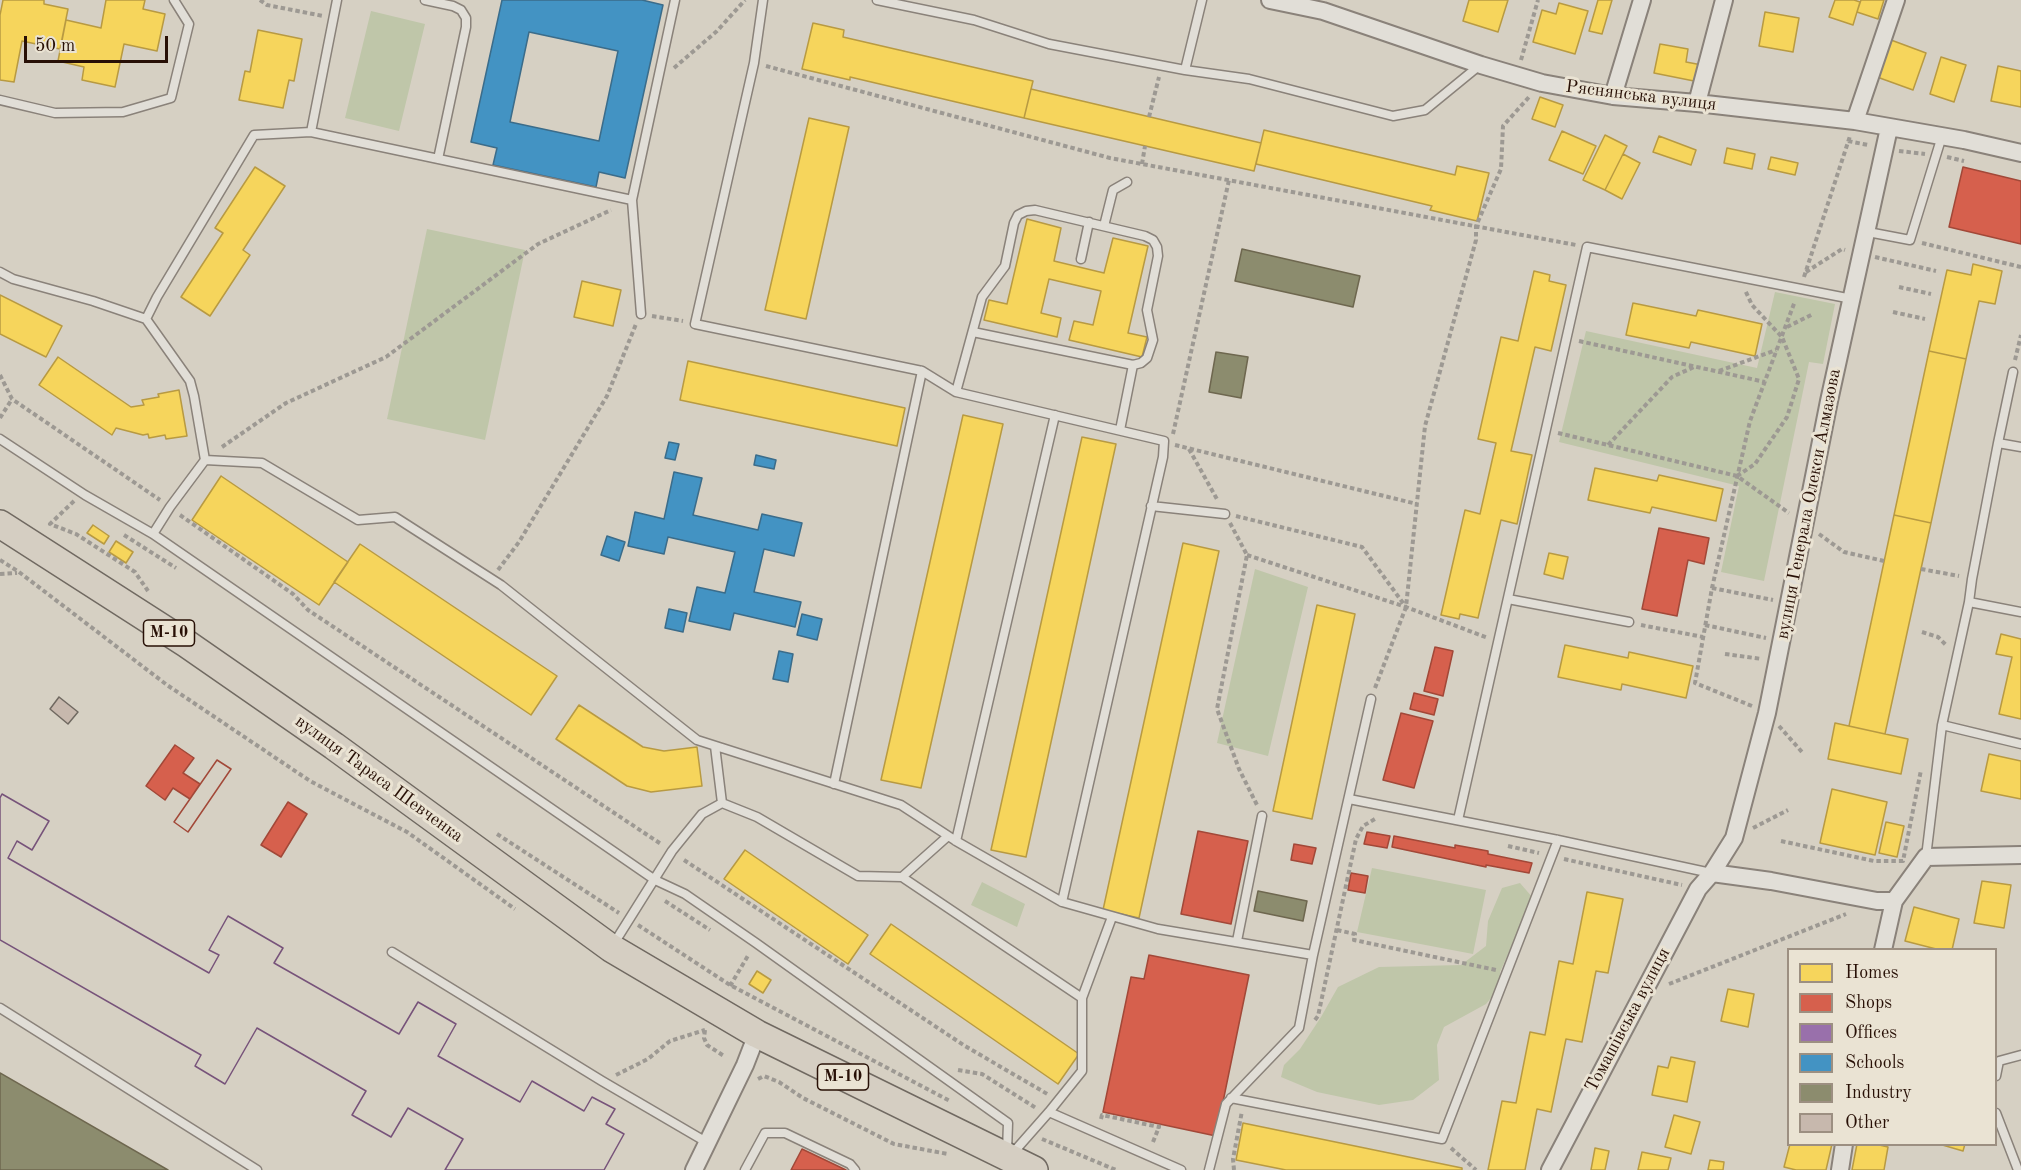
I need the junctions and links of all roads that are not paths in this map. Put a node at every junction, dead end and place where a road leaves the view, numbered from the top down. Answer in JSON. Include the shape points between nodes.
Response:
{"nodes":[{"id":1,"x":174,"y":0,"type":"edge"},
{"id":2,"x":337,"y":0,"type":"edge"},
{"id":3,"x":425,"y":0,"type":"edge"},
{"id":4,"x":675,"y":0,"type":"edge"},
{"id":5,"x":763,"y":0,"type":"edge"},
{"id":6,"x":877,"y":0,"type":"edge"},
{"id":7,"x":1202,"y":0,"type":"edge"},
{"id":8,"x":1270,"y":0,"type":"edge"},
{"id":9,"x":1642,"y":0,"type":"edge"},
{"id":10,"x":1724,"y":0,"type":"edge"},
{"id":11,"x":1896,"y":0,"type":"edge"},
{"id":12,"x":1481,"y":65,"type":"junction"},
{"id":13,"x":1185,"y":70,"type":"junction"},
{"id":14,"x":1613,"y":96,"type":"junction"},
{"id":15,"x":0,"y":100,"type":"edge"},
{"id":16,"x":1697,"y":103,"type":"junction"},
{"id":17,"x":1855,"y":121,"type":"junction"},
{"id":18,"x":1889,"y":128,"type":"junction"},
{"id":19,"x":311,"y":132,"type":"junction"},
{"id":20,"x":1942,"y":136,"type":"junction"},
{"id":21,"x":2021,"y":153,"type":"edge"},
{"id":22,"x":438,"y":159,"type":"junction"},
{"id":23,"x":1126,"y":182,"type":"dead end"},
{"id":24,"x":632,"y":200,"type":"junction"},
{"id":25,"x":1089,"y":222,"type":"junction"},
{"id":26,"x":1104,"y":226,"type":"junction"},
{"id":27,"x":1868,"y":232,"type":"junction"},
{"id":28,"x":1081,"y":259,"type":"dead end"},
{"id":29,"x":0,"y":272,"type":"edge"},
{"id":30,"x":1853,"y":299,"type":"junction"},
{"id":31,"x":641,"y":314,"type":"road end"},
{"id":32,"x":146,"y":319,"type":"junction"},
{"id":33,"x":973,"y":332,"type":"junction"},
{"id":34,"x":1133,"y":365,"type":"junction"},
{"id":35,"x":922,"y":372,"type":"junction"},
{"id":36,"x":2013,"y":372,"type":"road end"},
{"id":37,"x":956,"y":392,"type":"junction"},
{"id":38,"x":1055,"y":415,"type":"junction"},
{"id":39,"x":1119,"y":430,"type":"junction"},
{"id":40,"x":0,"y":439,"type":"edge"},
{"id":41,"x":1998,"y":443,"type":"junction"},
{"id":42,"x":2021,"y":447,"type":"edge"},
{"id":43,"x":205,"y":460,"type":"junction"},
{"id":44,"x":1151,"y":506,"type":"junction"},
{"id":45,"x":1225,"y":514,"type":"road end"},
{"id":46,"x":0,"y":524,"type":"edge"},
{"id":47,"x":153,"y":534,"type":"junction"},
{"id":48,"x":1508,"y":599,"type":"junction"},
{"id":49,"x":1969,"y":603,"type":"junction"},
{"id":50,"x":2021,"y":612,"type":"edge"},
{"id":51,"x":1629,"y":622,"type":"road end"},
{"id":52,"x":1371,"y":699,"type":"road end"},
{"id":53,"x":1942,"y":725,"type":"junction"},
{"id":54,"x":2021,"y":744,"type":"edge"},
{"id":55,"x":715,"y":746,"type":"junction"},
{"id":56,"x":834,"y":784,"type":"junction"},
{"id":57,"x":1349,"y":799,"type":"junction"},
{"id":58,"x":722,"y":802,"type":"junction"},
{"id":59,"x":1262,"y":816,"type":"road end"},
{"id":60,"x":1458,"y":820,"type":"junction"},
{"id":61,"x":952,"y":839,"type":"junction"},
{"id":62,"x":1558,"y":840,"type":"junction"},
{"id":63,"x":2021,"y":855,"type":"edge"},
{"id":64,"x":1926,"y":857,"type":"junction"},
{"id":65,"x":1712,"y":873,"type":"junction"},
{"id":66,"x":902,"y":877,"type":"junction"},
{"id":67,"x":655,"y":880,"type":"junction"},
{"id":68,"x":1886,"y":901,"type":"junction"},
{"id":69,"x":1062,"y":902,"type":"junction"},
{"id":70,"x":1112,"y":917,"type":"junction"},
{"id":71,"x":1237,"y":941,"type":"junction"},
{"id":72,"x":611,"y":948,"type":"junction"},
{"id":73,"x":1883,"y":948,"type":"edge"},
{"id":74,"x":392,"y":952,"type":"dead end"},
{"id":75,"x":1313,"y":955,"type":"junction"},
{"id":76,"x":1082,"y":998,"type":"junction"},
{"id":77,"x":0,"y":1008,"type":"edge"},
{"id":78,"x":757,"y":1035,"type":"junction"},
{"id":79,"x":2021,"y":1055,"type":"edge"},
{"id":80,"x":1997,"y":1068,"type":"edge"},
{"id":81,"x":1232,"y":1098,"type":"junction"},
{"id":82,"x":1049,"y":1112,"type":"junction"},
{"id":83,"x":1997,"y":1118,"type":"edge"},
{"id":84,"x":708,"y":1143,"type":"junction"},
{"id":85,"x":1844,"y":1146,"type":"edge"},
{"id":86,"x":1007,"y":1159,"type":"junction"},
{"id":87,"x":1209,"y":1169,"type":"edge"},
{"id":88,"x":257,"y":1170,"type":"edge"},
{"id":89,"x":694,"y":1170,"type":"edge"},
{"id":90,"x":745,"y":1170,"type":"edge"},
{"id":91,"x":855,"y":1170,"type":"edge"},
{"id":92,"x":1034,"y":1170,"type":"edge"},
{"id":93,"x":1181,"y":1170,"type":"edge"},
{"id":94,"x":1550,"y":1170,"type":"edge"},
{"id":95,"x":1840,"y":1170,"type":"edge"},
{"id":96,"x":2018,"y":1170,"type":"edge"}],
"edges":[{"from":1,"to":15,"type":"lane","via":[[189,24],[171,98],[123,112],[89,113],[55,113]]},
{"from":2,"to":19,"type":"lane"},
{"from":3,"to":22,"type":"lane","via":[[453,6],[466,18]]},
{"from":4,"to":24,"type":"lane"},
{"from":5,"to":35,"type":"lane","via":[[754,63],[695,324]]},
{"from":6,"to":13,"type":"lane","via":[[974,20],[1049,44]]},
{"from":7,"to":13,"type":"lane"},
{"from":8,"to":12,"type":"street","name":"Ряснянська вулиця","via":[[1323,11]]},
{"from":9,"to":14,"type":"street"},
{"from":10,"to":16,"type":"street"},
{"from":11,"to":17,"type":"street"},
{"from":12,"to":13,"type":"lane","via":[[1425,110],[1393,116],[1249,79]]},
{"from":12,"to":14,"type":"street","name":"Ряснянська вулиця","via":[[1542,83]]},
{"from":14,"to":16,"type":"street","name":"Ряснянська вулиця"},
{"from":16,"to":17,"type":"street","name":"Ряснянська вулиця"},
{"from":17,"to":18,"type":"street","name":"Ряснянська вулиця"},
{"from":18,"to":20,"type":"street","name":"Ряснянська вулиця"},
{"from":18,"to":27,"type":"street","name":"вулиця Генерала Олекси Алмазова"},
{"from":19,"to":22,"type":"lane"},
{"from":19,"to":32,"type":"lane","via":[[254,135]]},
{"from":20,"to":21,"type":"street","name":"Ряснянська вулиця"},
{"from":20,"to":27,"type":"lane","via":[[1910,240]]},
{"from":22,"to":24,"type":"lane"},
{"from":23,"to":26,"type":"lane","via":[[1113,190]]},
{"from":24,"to":31,"type":"lane"},
{"from":25,"to":26,"type":"lane"},
{"from":25,"to":28,"type":"lane"},
{"from":25,"to":33,"type":"lane","via":[[1035,210],[1018,216],[1005,266],[982,297]]},
{"from":26,"to":34,"type":"lane","via":[[1145,236],[1157,247],[1147,310],[1153,340],[1147,358]]},
{"from":27,"to":30,"type":"street","name":"вулиця Генерала Олекси Алмазова"},
{"from":29,"to":32,"type":"lane"},
{"from":30,"to":48,"type":"lane","via":[[1587,247]]},
{"from":30,"to":65,"type":"street","name":"вулиця Генерала Олекси Алмазова","via":[[1767,712],[1734,838]]},
{"from":32,"to":43,"type":"lane","via":[[190,381]]},
{"from":33,"to":34,"type":"lane"},
{"from":33,"to":37,"type":"lane"},
{"from":34,"to":39,"type":"lane"},
{"from":35,"to":37,"type":"lane"},
{"from":35,"to":56,"type":"lane"},
{"from":36,"to":41,"type":"lane"},
{"from":37,"to":38,"type":"lane"},
{"from":38,"to":39,"type":"lane"},
{"from":38,"to":61,"type":"lane"},
{"from":39,"to":44,"type":"lane","via":[[1164,441]]},
{"from":40,"to":47,"type":"lane"},
{"from":41,"to":42,"type":"lane"},
{"from":41,"to":49,"type":"lane"},
{"from":43,"to":47,"type":"lane"},
{"from":43,"to":55,"type":"lane","via":[[262,463],[358,520],[395,517],[491,579],[697,740]]},
{"from":44,"to":45,"type":"lane"},
{"from":44,"to":69,"type":"lane"},
{"from":46,"to":72,"type":"main road","name":"вулиця Тараса Шевченка","number":"М-10","via":[[187,644]]},
{"from":47,"to":67,"type":"lane"},
{"from":48,"to":51,"type":"lane"},
{"from":48,"to":60,"type":"lane"},
{"from":49,"to":50,"type":"lane"},
{"from":49,"to":53,"type":"lane"},
{"from":52,"to":57,"type":"lane"},
{"from":53,"to":54,"type":"lane"},
{"from":53,"to":64,"type":"lane"},
{"from":55,"to":56,"type":"lane"},
{"from":55,"to":58,"type":"lane"},
{"from":56,"to":61,"type":"lane","via":[[900,805]]},
{"from":57,"to":60,"type":"lane"},
{"from":57,"to":75,"type":"lane"},
{"from":58,"to":66,"type":"lane","via":[[757,817],[858,876]]},
{"from":58,"to":67,"type":"lane","via":[[702,814]]},
{"from":59,"to":71,"type":"lane"},
{"from":60,"to":62,"type":"lane"},
{"from":61,"to":66,"type":"lane"},
{"from":61,"to":69,"type":"lane"},
{"from":62,"to":65,"type":"lane"},
{"from":62,"to":81,"type":"lane","via":[[1442,1139]]},
{"from":63,"to":64,"type":"street"},
{"from":64,"to":68,"type":"street"},
{"from":65,"to":68,"type":"street"},
{"from":65,"to":94,"type":"street","name":"Томашівська вулиця","via":[[1698,889]]},
{"from":66,"to":76,"type":"lane"},
{"from":67,"to":72,"type":"lane"},
{"from":67,"to":86,"type":"lane","via":[[685,894],[1008,1123]]},
{"from":68,"to":73,"type":"street"},
{"from":69,"to":70,"type":"lane"},
{"from":70,"to":71,"type":"lane"},
{"from":70,"to":76,"type":"lane"},
{"from":71,"to":75,"type":"lane"},
{"from":72,"to":78,"type":"main road","name":"вулиця Тараса Шевченка","number":"М-10"},
{"from":74,"to":84,"type":"lane"},
{"from":75,"to":81,"type":"lane","via":[[1299,1028]]},
{"from":76,"to":82,"type":"lane","via":[[1082,1071]]},
{"from":77,"to":88,"type":"lane"},
{"from":78,"to":84,"type":"street"},
{"from":78,"to":86,"type":"main road","name":"вулиця Тараса Шевченка","number":"М-10"},
{"from":79,"to":80,"type":"lane","via":[[1999,1061]]},
{"from":81,"to":87,"type":"lane","via":[[1226,1104]]},
{"from":82,"to":86,"type":"lane"},
{"from":82,"to":93,"type":"lane"},
{"from":83,"to":96,"type":"lane"},
{"from":84,"to":89,"type":"street"},
{"from":85,"to":95,"type":"street"},
{"from":86,"to":92,"type":"main road","name":"вулиця Тараса Шевченка","number":"М-10"},
{"from":90,"to":91,"type":"lane","via":[[765,1133],[785,1133]]}]}
